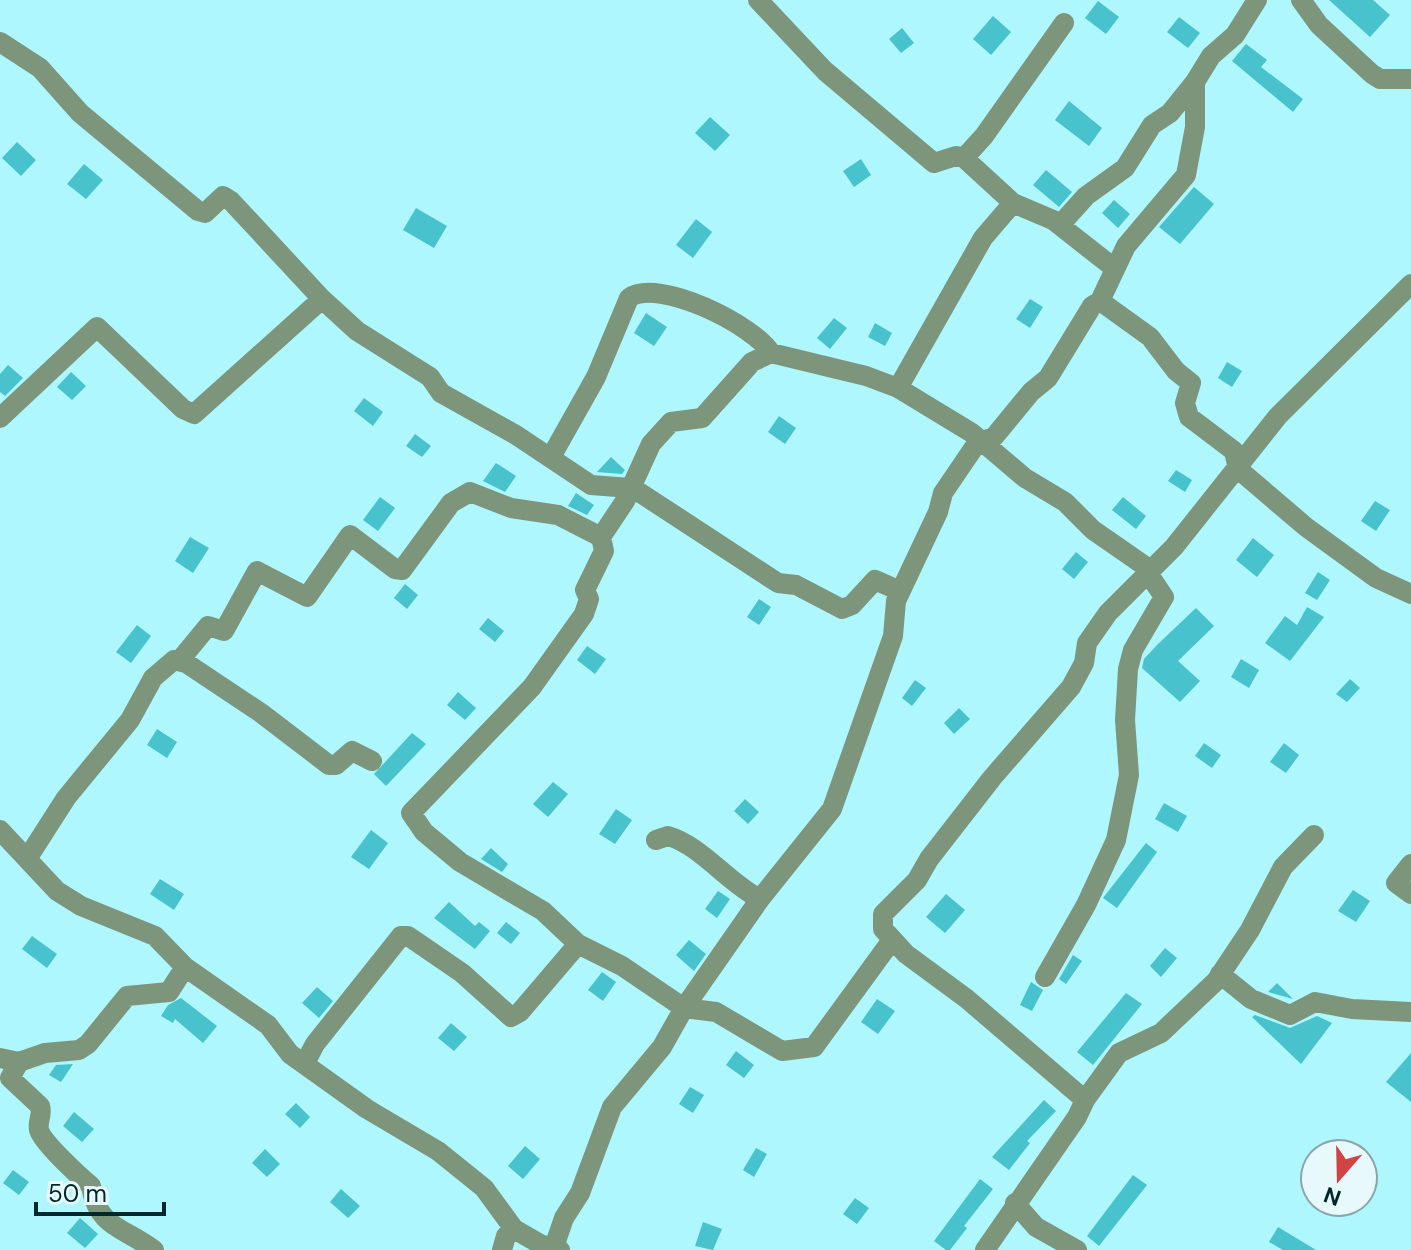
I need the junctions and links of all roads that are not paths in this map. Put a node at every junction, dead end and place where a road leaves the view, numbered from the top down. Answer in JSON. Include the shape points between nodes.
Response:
{"nodes":[{"id":1,"x":758,"y":0,"type":"edge"},
{"id":2,"x":1257,"y":0,"type":"edge"},
{"id":3,"x":1301,"y":0,"type":"edge"},
{"id":4,"x":1064,"y":23,"type":"dead end"},
{"id":5,"x":0,"y":42,"type":"edge"},
{"id":6,"x":1411,"y":79,"type":"edge"},
{"id":7,"x":1195,"y":82,"type":"junction"},
{"id":8,"x":964,"y":158,"type":"junction"},
{"id":9,"x":1013,"y":203,"type":"junction"},
{"id":10,"x":1060,"y":225,"type":"junction"},
{"id":11,"x":1114,"y":268,"type":"junction"},
{"id":12,"x":1411,"y":284,"type":"edge"},
{"id":13,"x":322,"y":299,"type":"junction"},
{"id":14,"x":1100,"y":301,"type":"junction"},
{"id":15,"x":771,"y":353,"type":"junction"},
{"id":16,"x":898,"y":388,"type":"junction"},
{"id":17,"x":0,"y":418,"type":"edge"},
{"id":18,"x":983,"y":440,"type":"junction"},
{"id":19,"x":551,"y":457,"type":"junction"},
{"id":20,"x":1238,"y":469,"type":"junction"},
{"id":21,"x":630,"y":488,"type":"junction"},
{"id":22,"x":601,"y":537,"type":"junction"},
{"id":23,"x":1148,"y":574,"type":"junction"},
{"id":24,"x":900,"y":591,"type":"junction"},
{"id":25,"x":1411,"y":594,"type":"edge"},
{"id":26,"x":180,"y":660,"type":"junction"},
{"id":27,"x":372,"y":761,"type":"dead end"},
{"id":28,"x":0,"y":830,"type":"edge"},
{"id":29,"x":1314,"y":835,"type":"dead end"},
{"id":30,"x":656,"y":840,"type":"dead end"},
{"id":31,"x":27,"y":859,"type":"junction"},
{"id":32,"x":1411,"y":864,"type":"edge"},
{"id":33,"x":1411,"y":894,"type":"edge"},
{"id":34,"x":760,"y":899,"type":"junction"},
{"id":35,"x":892,"y":940,"type":"junction"},
{"id":36,"x":578,"y":944,"type":"junction"},
{"id":37,"x":185,"y":967,"type":"junction"},
{"id":38,"x":1220,"y":974,"type":"junction"},
{"id":39,"x":1045,"y":977,"type":"dead end"},
{"id":40,"x":684,"y":1008,"type":"junction"},
{"id":41,"x":1411,"y":1012,"type":"edge"},
{"id":42,"x":9,"y":1060,"type":"edge"},
{"id":43,"x":305,"y":1063,"type":"junction"},
{"id":44,"x":1085,"y":1100,"type":"junction"},
{"id":45,"x":1015,"y":1203,"type":"junction"},
{"id":46,"x":514,"y":1229,"type":"junction"},
{"id":47,"x":557,"y":1249,"type":"edge"},
{"id":48,"x":154,"y":1250,"type":"edge"},
{"id":49,"x":502,"y":1250,"type":"edge"},
{"id":50,"x":985,"y":1250,"type":"edge"},
{"id":51,"x":1077,"y":1250,"type":"edge"}],
"edges":[{"from":1,"to":8,"type":"street","via":[[825,71],[934,163]]},
{"from":2,"to":7,"type":"street"},
{"from":3,"to":6,"type":"street","via":[[1319,25],[1372,74]]},
{"from":4,"to":8,"type":"street"},
{"from":5,"to":13,"type":"street","via":[[40,68],[70,104],[198,211],[205,213],[219,197],[231,201]]},
{"from":7,"to":10,"type":"street","via":[[1170,113],[1152,125],[1129,164],[1086,196]]},
{"from":7,"to":11,"type":"street","via":[[1195,127],[1186,175]]},
{"from":8,"to":9,"type":"street"},
{"from":9,"to":10,"type":"street"},
{"from":9,"to":16,"type":"street","via":[[983,238]]},
{"from":10,"to":11,"type":"street"},
{"from":11,"to":14,"type":"street"},
{"from":12,"to":20,"type":"street","via":[[1278,416]]},
{"from":13,"to":17,"type":"street","via":[[194,414],[97,327]]},
{"from":13,"to":19,"type":"street","via":[[357,331],[430,377],[441,393]]},
{"from":14,"to":18,"type":"street","via":[[1048,378],[994,437]]},
{"from":14,"to":20,"type":"street","via":[[1150,337],[1191,383],[1185,403],[1189,417],[1234,451]]},
{"from":15,"to":16,"type":"street"},
{"from":15,"to":19,"type":"street","via":[[728,318],[652,291],[635,294]]},
{"from":15,"to":21,"type":"street","via":[[752,362],[702,418],[671,422],[645,452]]},
{"from":16,"to":18,"type":"street"},
{"from":18,"to":23,"type":"street"},
{"from":18,"to":24,"type":"street","via":[[943,493]]},
{"from":19,"to":21,"type":"street","via":[[591,485]]},
{"from":20,"to":23,"type":"street"},
{"from":20,"to":25,"type":"street","via":[[1376,578]]},
{"from":21,"to":22,"type":"street"},
{"from":21,"to":24,"type":"street","via":[[778,583],[813,593],[838,609],[848,608],[875,580]]},
{"from":22,"to":26,"type":"street","via":[[558,515],[511,508],[470,492],[451,503],[400,571],[350,535],[307,597],[257,571],[224,631],[208,626]]},
{"from":22,"to":36,"type":"street","via":[[604,551],[585,590],[588,607],[559,650],[532,687],[411,813],[424,832],[460,862],[543,911]]},
{"from":23,"to":35,"type":"street","via":[[1097,626],[1071,687],[992,778],[917,880],[883,914],[883,929]]},
{"from":23,"to":39,"type":"street","via":[[1164,597],[1133,650],[1128,669],[1129,765],[1122,819],[1086,905]]},
{"from":24,"to":34,"type":"street","via":[[893,636],[832,809]]},
{"from":26,"to":27,"type":"street","via":[[327,765],[336,765],[352,751]]},
{"from":26,"to":31,"type":"street","via":[[153,678],[130,720],[66,798]]},
{"from":28,"to":31,"type":"street"},
{"from":29,"to":38,"type":"street","via":[[1283,867]]},
{"from":30,"to":34,"type":"street","via":[[668,836],[682,842],[740,890]]},
{"from":31,"to":37,"type":"street","via":[[71,901],[155,936]]},
{"from":32,"to":33,"type":"street","via":[[1396,883]]},
{"from":34,"to":40,"type":"street"},
{"from":35,"to":40,"type":"street","via":[[811,1049],[777,1050],[716,1012]]},
{"from":35,"to":44,"type":"street"},
{"from":36,"to":40,"type":"street"},
{"from":36,"to":43,"type":"street","via":[[511,1017],[462,973],[401,936]]},
{"from":37,"to":42,"type":"street","via":[[169,992],[127,996],[79,1050]]},
{"from":37,"to":43,"type":"street","via":[[258,1017],[290,1054]]},
{"from":38,"to":41,"type":"street","via":[[1251,999],[1290,1015],[1315,1002]]},
{"from":38,"to":44,"type":"street","via":[[1161,1033],[1119,1053]]},
{"from":40,"to":47,"type":"street","via":[[662,1047],[612,1107]]},
{"from":42,"to":48,"type":"street","via":[[11,1081],[40,1106],[43,1138],[91,1186],[93,1206],[108,1222]]},
{"from":43,"to":46,"type":"street","via":[[367,1109],[438,1151],[484,1188]]},
{"from":44,"to":45,"type":"street"},
{"from":45,"to":50,"type":"street"},
{"from":45,"to":51,"type":"street","via":[[1036,1227]]},
{"from":46,"to":47,"type":"street"},
{"from":46,"to":49,"type":"street"}]}
